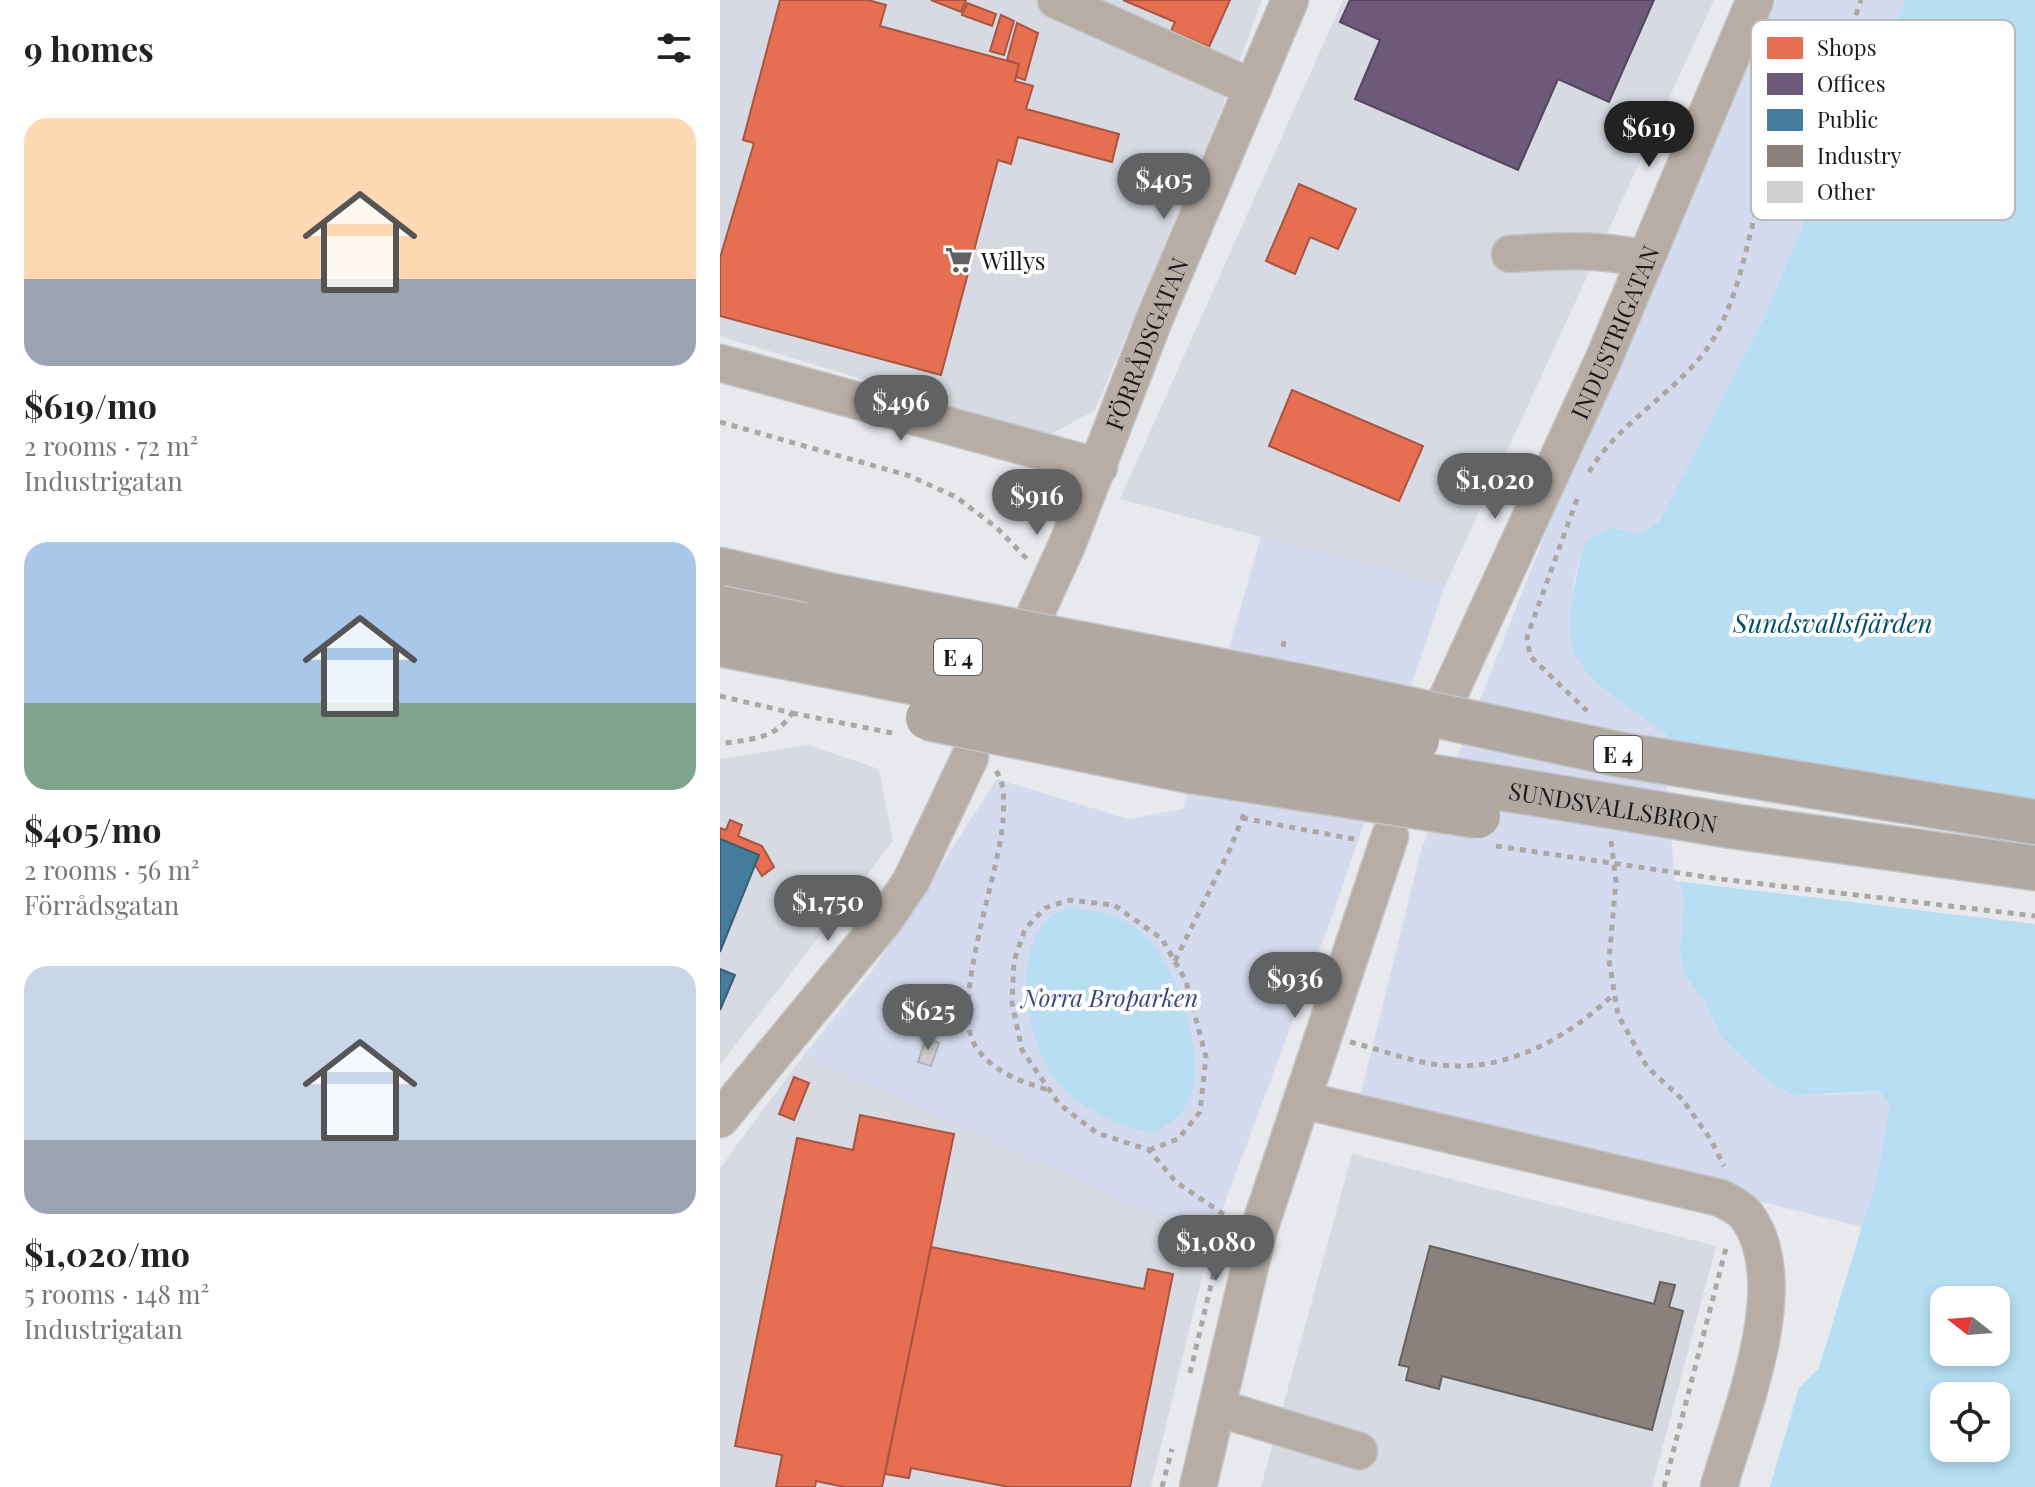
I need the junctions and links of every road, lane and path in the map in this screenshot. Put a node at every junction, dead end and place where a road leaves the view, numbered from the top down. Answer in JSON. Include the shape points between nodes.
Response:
{"nodes":[{"id":1,"x":1056,"y":0,"type":"edge"},
{"id":2,"x":1290,"y":0,"type":"edge"},
{"id":3,"x":1755,"y":0,"type":"edge"},
{"id":4,"x":1861,"y":0,"type":"edge"},
{"id":5,"x":1854,"y":20,"type":"edge"},
{"id":6,"x":1253,"y":88,"type":"junction"},
{"id":7,"x":1755,"y":220,"type":"edge"},
{"id":8,"x":1510,"y":254,"type":"dead end"},
{"id":9,"x":1643,"y":259,"type":"junction"},
{"id":10,"x":720,"y":363,"type":"edge"},
{"id":11,"x":720,"y":422,"type":"edge"},
{"id":12,"x":1099,"y":467,"type":"junction"},
{"id":13,"x":1592,"y":467,"type":"dead end"},
{"id":14,"x":1033,"y":565,"type":"dead end"},
{"id":15,"x":720,"y":570,"type":"edge"},
{"id":16,"x":720,"y":608,"type":"edge"},
{"id":17,"x":1028,"y":630,"type":"dead end"},
{"id":18,"x":720,"y":644,"type":"edge"},
{"id":19,"x":720,"y":674,"type":"edge"},
{"id":20,"x":720,"y":696,"type":"edge"},
{"id":21,"x":1444,"y":705,"type":"dead end"},
{"id":22,"x":720,"y":744,"type":"edge"},
{"id":23,"x":970,"y":757,"type":"joint"},
{"id":24,"x":2035,"y":822,"type":"edge"},
{"id":25,"x":1732,"y":826,"type":"junction"},
{"id":26,"x":2035,"y":831,"type":"edge"},
{"id":27,"x":1381,"y":842,"type":"joint"},
{"id":28,"x":1489,"y":845,"type":"dead end"},
{"id":29,"x":2035,"y":868,"type":"edge"},
{"id":30,"x":2035,"y":916,"type":"edge"},
{"id":31,"x":1175,"y":962,"type":"junction"},
{"id":32,"x":1322,"y":1034,"type":"junction"},
{"id":33,"x":1049,"y":1090,"type":"junction"},
{"id":34,"x":1302,"y":1100,"type":"junction"},
{"id":35,"x":720,"y":1119,"type":"edge"},
{"id":36,"x":1149,"y":1150,"type":"junction"},
{"id":37,"x":1732,"y":1204,"type":"junction"},
{"id":38,"x":1258,"y":1232,"type":"junction"},
{"id":39,"x":1218,"y":1408,"type":"junction"},
{"id":40,"x":1359,"y":1451,"type":"dead end"},
{"id":41,"x":1198,"y":1487,"type":"edge"},
{"id":42,"x":1664,"y":1487,"type":"edge"},
{"id":43,"x":1719,"y":1487,"type":"edge"}],
"edges":[{"from":1,"to":6,"type":"street"},
{"from":2,"to":6,"type":"street","name":"FÖRRÅDSGATAN"},
{"from":3,"to":9,"type":"street","name":"INDUSTRIGATAN"},
{"from":4,"to":5,"type":"path"},
{"from":6,"to":12,"type":"street","name":"FÖRRÅDSGATAN","via":[[1154,320]]},
{"from":7,"to":13,"type":"path","via":[[1742,272],[1713,340]]},
{"from":8,"to":9,"type":"street","via":[[1574,250]]},
{"from":9,"to":21,"type":"street","name":"INDUSTRIGATAN","via":[[1602,363]]},
{"from":10,"to":12,"type":"street"},
{"from":11,"to":14,"type":"path","via":[[910,476],[956,497]]},
{"from":12,"to":17,"type":"street","name":"FÖRRÅDSGATAN"},
{"from":15,"to":24,"type":"highway","number":"E 4","bridge":true,"via":[[1617,754]]},
{"from":16,"to":26,"type":"highway","name":"SUNDSVALLSBRON","number":"E 4","bridge":true,"via":[[1198,702],[1606,772]]},
{"from":18,"to":25,"type":"highway","name":"SUNDSVALLSBRON","number":"E 4","bridge":true,"via":[[1191,737]]},
{"from":19,"to":25,"type":"highway","number":"E 4","bridge":true,"via":[[1185,770],[1398,805],[1532,823]]},
{"from":20,"to":22,"type":"path","via":[[792,713],[772,735]]},
{"from":23,"to":33,"type":"path","via":[[998,772],[1004,808],[1003,841],[972,976],[969,1018],[974,1044],[995,1068]]},
{"from":23,"to":35,"type":"street","via":[[911,881],[886,918]]},
{"from":25,"to":29,"type":"highway","name":"SUNDSVALLSBRON","number":"E 4"},
{"from":27,"to":31,"type":"path","via":[[1243,815]]},
{"from":27,"to":32,"type":"street"},
{"from":28,"to":30,"type":"path","bridge":true},
{"from":31,"to":33,"type":"path","via":[[1162,939],[1114,905],[1069,900],[1045,908],[1025,929],[1014,961],[1012,1003],[1022,1050]]},
{"from":31,"to":36,"type":"path","via":[[1186,981],[1206,1057],[1200,1112],[1178,1139]]},
{"from":32,"to":34,"type":"street"},
{"from":32,"to":37,"type":"path","via":[[1440,1065],[1495,1064],[1539,1048],[1589,1017],[1614,994],[1618,1015],[1647,1067],[1682,1099],[1721,1156]]},
{"from":33,"to":36,"type":"path","via":[[1097,1133]]},
{"from":34,"to":37,"type":"street"},
{"from":34,"to":38,"type":"street"},
{"from":36,"to":38,"type":"path","via":[[1176,1182]]},
{"from":37,"to":42,"type":"path","via":[[1722,1234],[1726,1258]]},
{"from":37,"to":43,"type":"street","via":[[1745,1212],[1765,1257],[1763,1334]]},
{"from":38,"to":39,"type":"street"},
{"from":39,"to":40,"type":"street"},
{"from":39,"to":41,"type":"street"}]}
